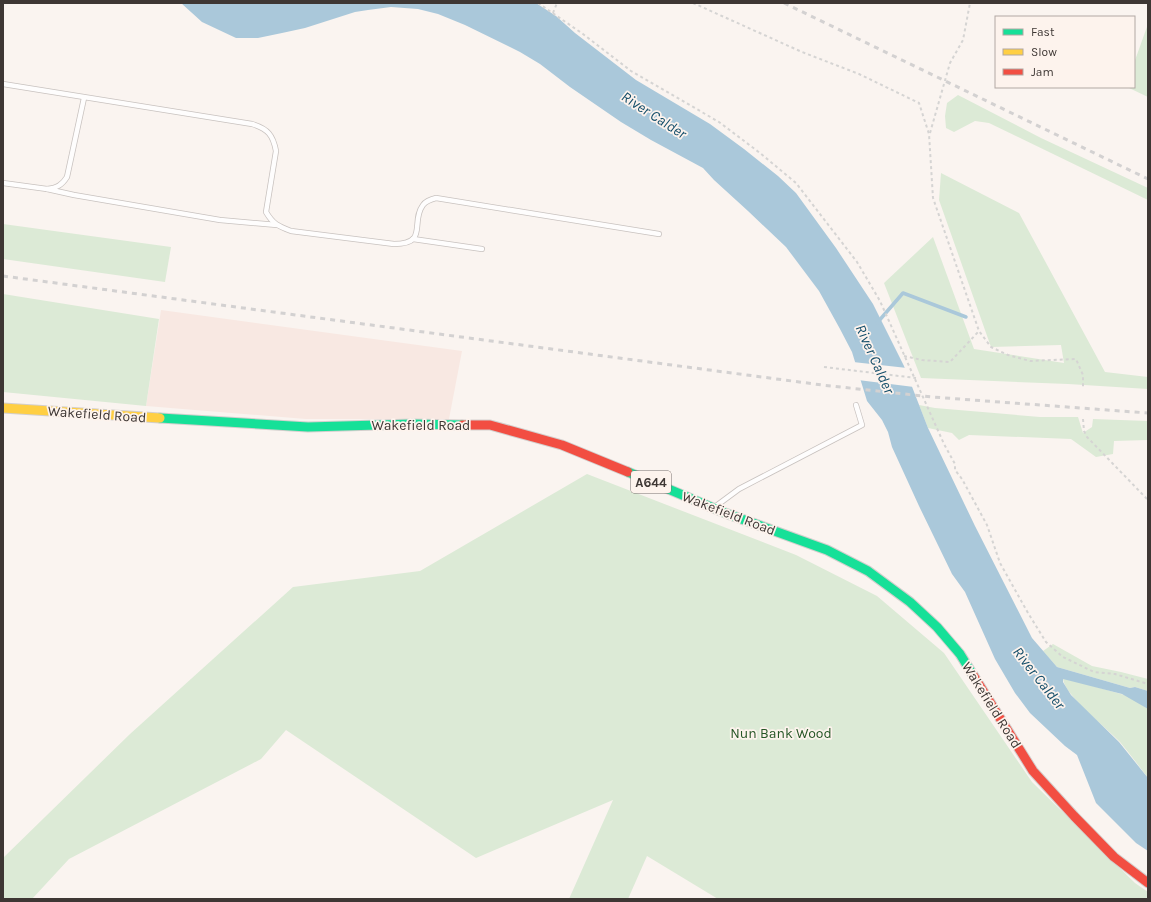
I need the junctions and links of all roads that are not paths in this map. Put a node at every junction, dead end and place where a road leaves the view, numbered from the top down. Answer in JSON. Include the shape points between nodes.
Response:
{"nodes":[{"id":1,"x":3,"y":84,"type":"edge"},
{"id":2,"x":84,"y":98,"type":"junction"},
{"id":3,"x":3,"y":183,"type":"edge"},
{"id":4,"x":47,"y":189,"type":"junction"},
{"id":5,"x":277,"y":225,"type":"junction"},
{"id":6,"x":658,"y":234,"type":"dead end"},
{"id":7,"x":413,"y":239,"type":"junction"},
{"id":8,"x":482,"y":249,"type":"dead end"},
{"id":9,"x":856,"y":405,"type":"dead end"},
{"id":10,"x":3,"y":408,"type":"edge"},
{"id":11,"x":712,"y":508,"type":"junction"},
{"id":12,"x":1148,"y":884,"type":"edge"}],
"edges":[{"from":1,"to":2,"type":"lane"},
{"from":2,"to":4,"type":"lane","via":[[67,177],[62,184]]},
{"from":2,"to":5,"type":"lane","via":[[252,124],[269,132],[276,151],[266,212],[270,220]]},
{"from":3,"to":4,"type":"lane"},
{"from":4,"to":5,"type":"lane","via":[[220,220]]},
{"from":5,"to":7,"type":"lane","via":[[291,230],[394,244],[410,242]]},
{"from":6,"to":7,"type":"lane","via":[[436,198],[423,204],[416,236]]},
{"from":7,"to":8,"type":"lane"},
{"from":9,"to":11,"type":"lane","via":[[862,425],[739,489]]},
{"from":10,"to":11,"type":"highway","name":"Wakefield Road","number":"A644","via":[[308,427],[490,425],[562,445]]},
{"from":11,"to":12,"type":"highway","name":"Wakefield Road","number":"A644","via":[[827,550],[868,571],[910,602],[937,627],[960,654],[1033,771],[1114,857]]}]}
